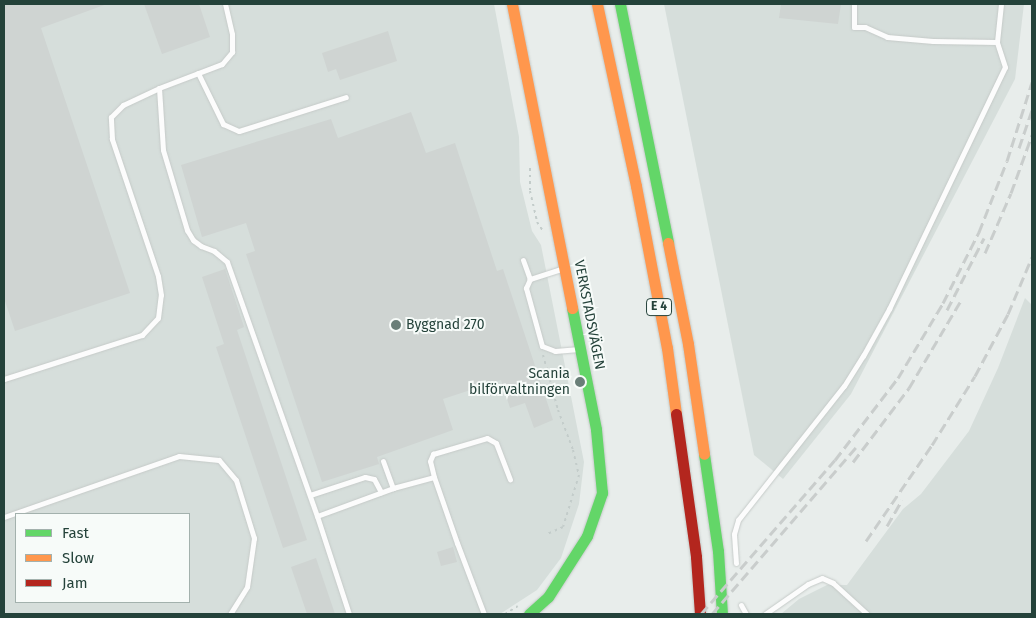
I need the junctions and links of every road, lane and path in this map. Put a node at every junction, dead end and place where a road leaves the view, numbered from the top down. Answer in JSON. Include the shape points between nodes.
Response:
{"nodes":[{"id":1,"x":225,"y":4,"type":"edge"},
{"id":2,"x":512,"y":4,"type":"edge"},
{"id":3,"x":597,"y":4,"type":"edge"},
{"id":4,"x":620,"y":4,"type":"edge"},
{"id":5,"x":854,"y":4,"type":"edge"},
{"id":6,"x":1001,"y":4,"type":"edge"},
{"id":7,"x":998,"y":42,"type":"junction"},
{"id":8,"x":198,"y":73,"type":"junction"},
{"id":9,"x":159,"y":88,"type":"junction"},
{"id":10,"x":346,"y":97,"type":"dead end"},
{"id":11,"x":530,"y":162,"type":"dead end"},
{"id":12,"x":548,"y":238,"type":"dead end"},
{"id":13,"x":524,"y":260,"type":"dead end"},
{"id":14,"x":564,"y":268,"type":"junction"},
{"id":15,"x":530,"y":279,"type":"junction"},
{"id":16,"x":542,"y":346,"type":"junction"},
{"id":17,"x":580,"y":348,"type":"junction"},
{"id":18,"x":4,"y":379,"type":"edge"},
{"id":19,"x":383,"y":461,"type":"dead end"},
{"id":20,"x":434,"y":477,"type":"junction"},
{"id":21,"x":510,"y":480,"type":"dead end"},
{"id":22,"x":393,"y":488,"type":"junction"},
{"id":23,"x":381,"y":492,"type":"junction"},
{"id":24,"x":310,"y":495,"type":"junction"},
{"id":25,"x":15,"y":513,"type":"edge"},
{"id":26,"x":317,"y":516,"type":"junction"},
{"id":27,"x":547,"y":534,"type":"dead end"},
{"id":28,"x":736,"y":564,"type":"dead end"},
{"id":29,"x":525,"y":602,"type":"dead end"},
{"id":30,"x":741,"y":604,"type":"dead end"},
{"id":31,"x":230,"y":614,"type":"edge"},
{"id":32,"x":349,"y":614,"type":"edge"},
{"id":33,"x":484,"y":614,"type":"edge"},
{"id":34,"x":505,"y":614,"type":"edge"},
{"id":35,"x":529,"y":614,"type":"edge"},
{"id":36,"x":700,"y":614,"type":"edge"},
{"id":37,"x":722,"y":614,"type":"edge"},
{"id":38,"x":746,"y":614,"type":"edge"},
{"id":39,"x":765,"y":614,"type":"edge"},
{"id":40,"x":867,"y":614,"type":"edge"}],
"edges":[{"from":1,"to":8,"type":"lane","via":[[232,34],[232,52],[222,64]]},
{"from":2,"to":14,"type":"main road","name":"VERKSTADSVÄGEN"},
{"from":3,"to":36,"type":"main road","number":"E 4","via":[[667,348],[696,556]]},
{"from":4,"to":37,"type":"main road","number":"E 4","via":[[688,344],[718,551]]},
{"from":5,"to":7,"type":"lane","via":[[854,27],[865,27],[888,37]]},
{"from":6,"to":7,"type":"lane"},
{"from":7,"to":28,"type":"lane","via":[[1004,67],[889,309],[844,386],[738,520],[734,534]]},
{"from":8,"to":9,"type":"lane"},
{"from":8,"to":10,"type":"lane","via":[[223,124],[239,131]]},
{"from":9,"to":18,"type":"lane","via":[[123,105],[111,117],[112,139],[158,276],[161,295],[158,318],[142,334]]},
{"from":9,"to":24,"type":"lane","via":[[163,150],[187,230],[193,240],[227,262]]},
{"from":11,"to":12,"type":"path","via":[[530,191],[537,222]]},
{"from":13,"to":15,"type":"lane"},
{"from":14,"to":15,"type":"lane"},
{"from":14,"to":17,"type":"main road","name":"VERKSTADSVÄGEN"},
{"from":15,"to":16,"type":"lane","via":[[526,288]]},
{"from":16,"to":17,"type":"lane","via":[[555,351]]},
{"from":16,"to":27,"type":"path","via":[[578,475],[563,526]]},
{"from":17,"to":35,"type":"main road","name":"VERKSTADSVÄGEN","via":[[596,429],[602,494],[588,536],[548,597]]},
{"from":19,"to":22,"type":"lane"},
{"from":20,"to":21,"type":"lane","via":[[430,461],[433,454],[487,438],[496,443]]},
{"from":20,"to":22,"type":"lane"},
{"from":20,"to":33,"type":"lane"},
{"from":22,"to":23,"type":"lane"},
{"from":23,"to":24,"type":"lane","via":[[374,479],[365,477]]},
{"from":23,"to":26,"type":"lane"},
{"from":24,"to":26,"type":"lane"},
{"from":25,"to":31,"type":"lane","via":[[179,456],[219,460],[236,480],[254,538],[248,587]]},
{"from":26,"to":32,"type":"lane"},
{"from":29,"to":34,"type":"path"},
{"from":30,"to":38,"type":"lane"},
{"from":39,"to":40,"type":"lane","via":[[822,578],[833,583]]}]}
